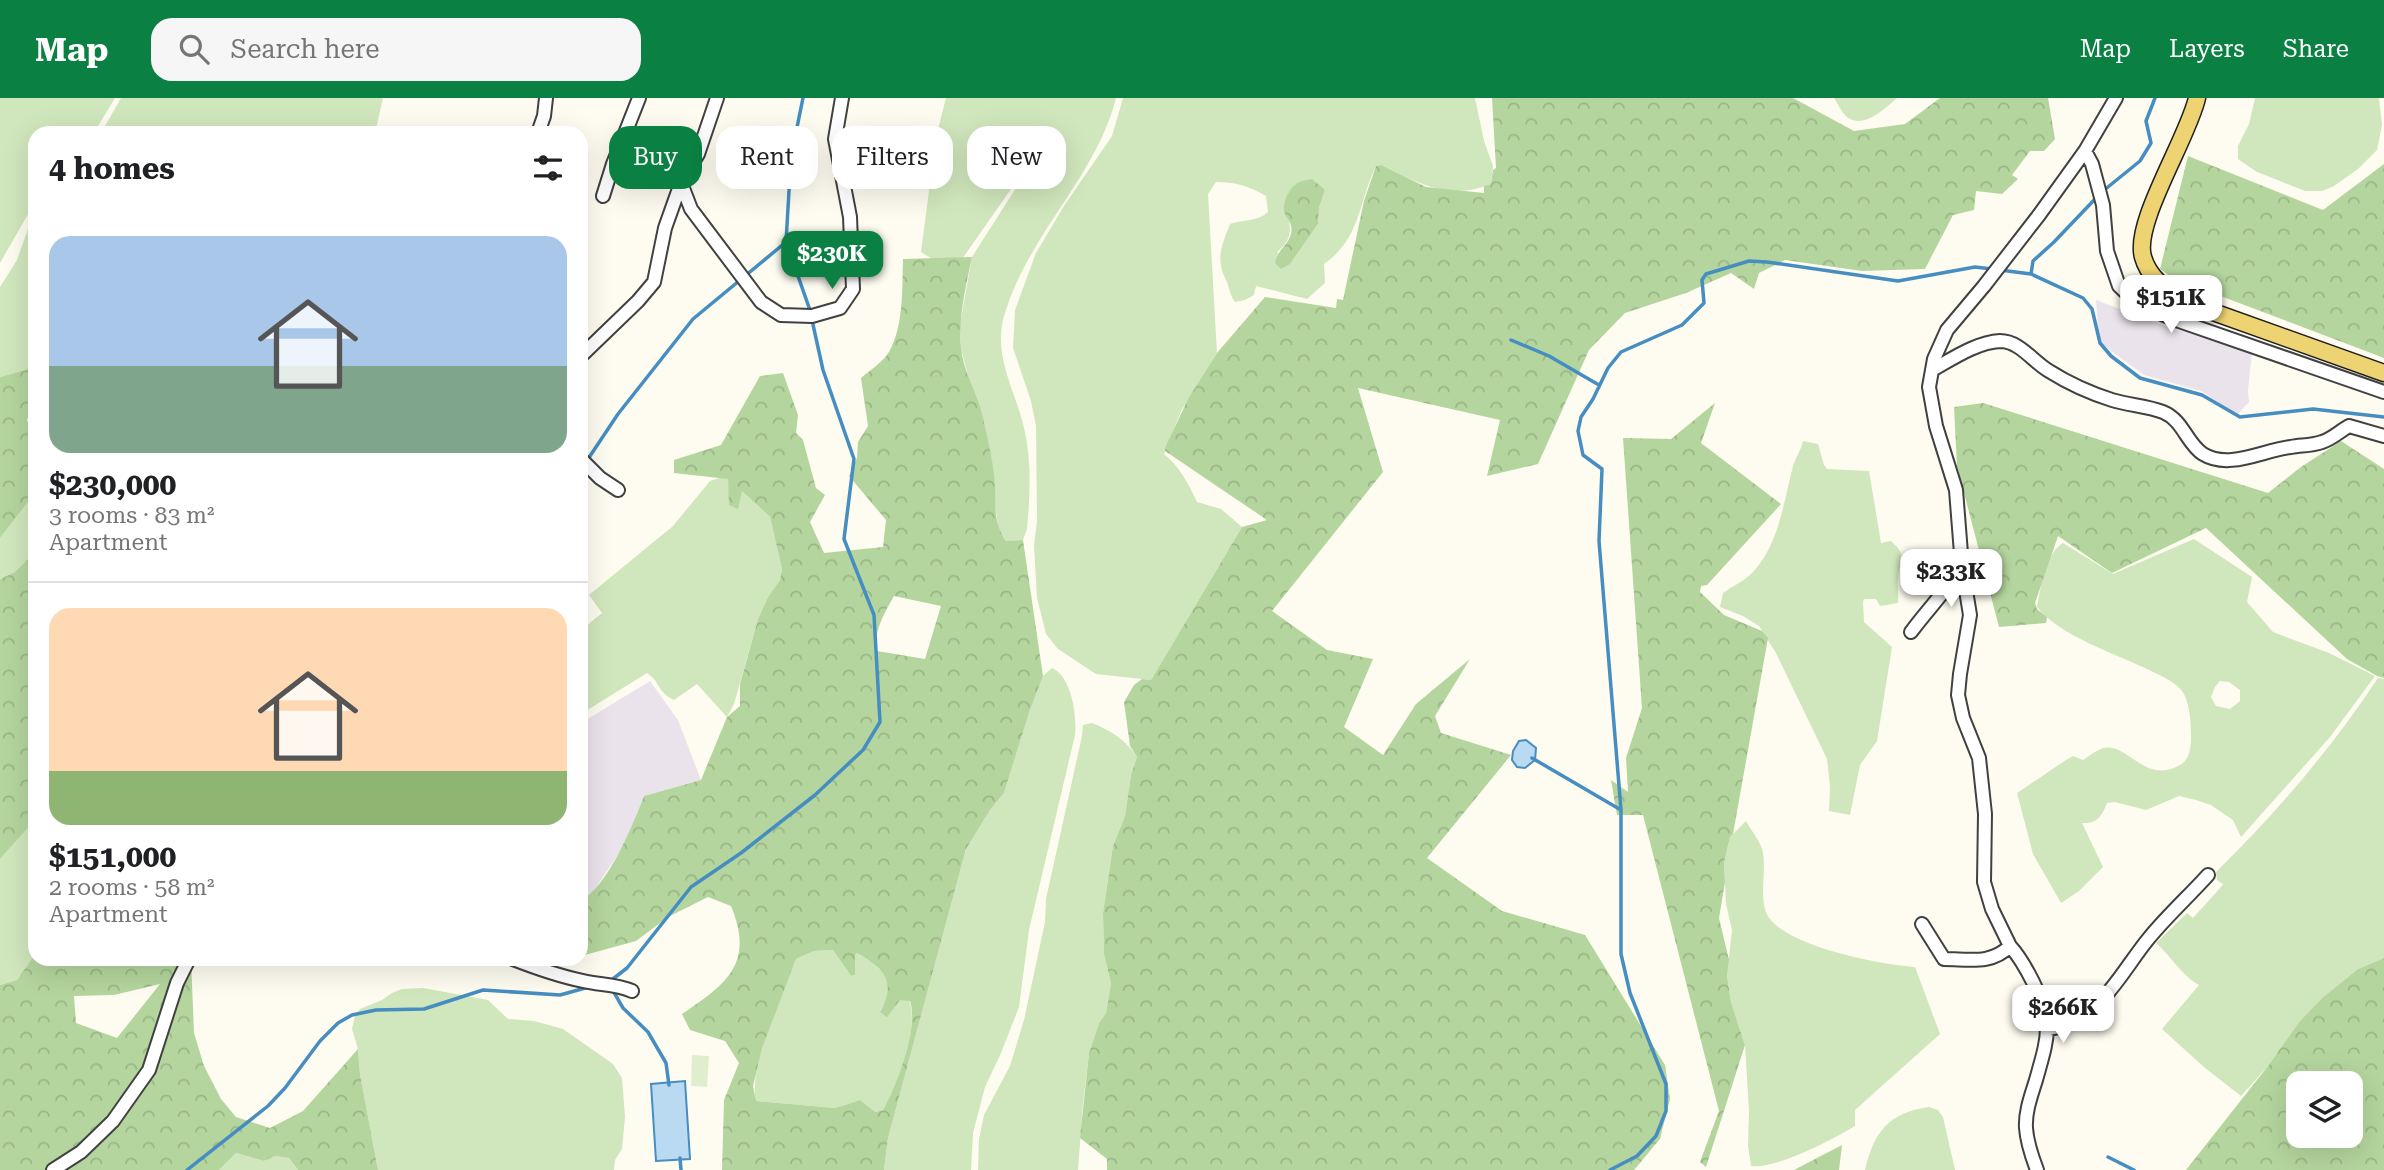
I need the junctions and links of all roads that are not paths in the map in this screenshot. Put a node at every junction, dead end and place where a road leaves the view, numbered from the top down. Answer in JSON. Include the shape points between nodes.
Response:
{"nodes":[{"id":1,"x":546,"y":98,"type":"edge"},
{"id":2,"x":639,"y":98,"type":"edge"},
{"id":3,"x":717,"y":98,"type":"edge"},
{"id":4,"x":842,"y":98,"type":"edge"},
{"id":5,"x":2116,"y":98,"type":"edge"},
{"id":6,"x":2197,"y":98,"type":"edge"},
{"id":7,"x":540,"y":126,"type":"edge"},
{"id":8,"x":702,"y":142,"type":"edge"},
{"id":9,"x":2085,"y":151,"type":"junction"},
{"id":10,"x":679,"y":189,"type":"edge"},
{"id":11,"x":683,"y":189,"type":"edge"},
{"id":12,"x":603,"y":197,"type":"dead end"},
{"id":13,"x":588,"y":349,"type":"edge"},
{"id":14,"x":1932,"y":370,"type":"junction"},
{"id":15,"x":2384,"y":373,"type":"edge"},
{"id":16,"x":2384,"y":392,"type":"edge"},
{"id":17,"x":2384,"y":436,"type":"edge"},
{"id":18,"x":588,"y":466,"type":"edge"},
{"id":19,"x":618,"y":490,"type":"dead end"},
{"id":20,"x":1962,"y":566,"type":"junction"},
{"id":21,"x":1911,"y":632,"type":"dead end"},
{"id":22,"x":2208,"y":875,"type":"dead end"},
{"id":23,"x":1922,"y":924,"type":"dead end"},
{"id":24,"x":2010,"y":946,"type":"junction"},
{"id":25,"x":185,"y":966,"type":"edge"},
{"id":26,"x":531,"y":966,"type":"edge"},
{"id":27,"x":632,"y":991,"type":"dead end"},
{"id":28,"x":2048,"y":1029,"type":"junction"},
{"id":29,"x":53,"y":1170,"type":"edge"},
{"id":30,"x":2037,"y":1170,"type":"edge"}],
"edges":[{"from":1,"to":7,"type":"street"},
{"from":2,"to":12,"type":"street"},
{"from":3,"to":8,"type":"street"},
{"from":4,"to":11,"type":"street","via":[[835,139],[850,217],[853,289],[840,308],[812,316],[781,315],[761,302],[691,209]]},
{"from":5,"to":9,"type":"street"},
{"from":6,"to":15,"type":"main road","via":[[2148,215],[2141,247],[2149,270],[2170,293],[2188,303]]},
{"from":9,"to":14,"type":"street","via":[[1947,330]]},
{"from":9,"to":16,"type":"street","via":[[2103,205],[2111,263],[2119,286],[2138,304]]},
{"from":10,"to":13,"type":"street","via":[[654,282]]},
{"from":14,"to":17,"type":"street","via":[[1973,349],[2001,341],[2015,345],[2080,388],[2166,413],[2207,456],[2244,459],[2313,445],[2349,426]]},
{"from":14,"to":20,"type":"street","via":[[1929,387],[1936,426],[1956,490]]},
{"from":18,"to":19,"type":"street"},
{"from":20,"to":21,"type":"street"},
{"from":20,"to":24,"type":"street","via":[[1970,615],[1958,695],[1979,758],[1985,814],[1984,882]]},
{"from":22,"to":28,"type":"street","via":[[2149,938],[2095,1008],[2061,1028]]},
{"from":23,"to":24,"type":"street","via":[[1944,959],[1985,960]]},
{"from":24,"to":28,"type":"street","via":[[2044,1003]]},
{"from":25,"to":29,"type":"street","via":[[149,1070],[113,1121],[81,1152]]},
{"from":26,"to":27,"type":"street"},
{"from":28,"to":30,"type":"street","via":[[2026,1127]]}]}
